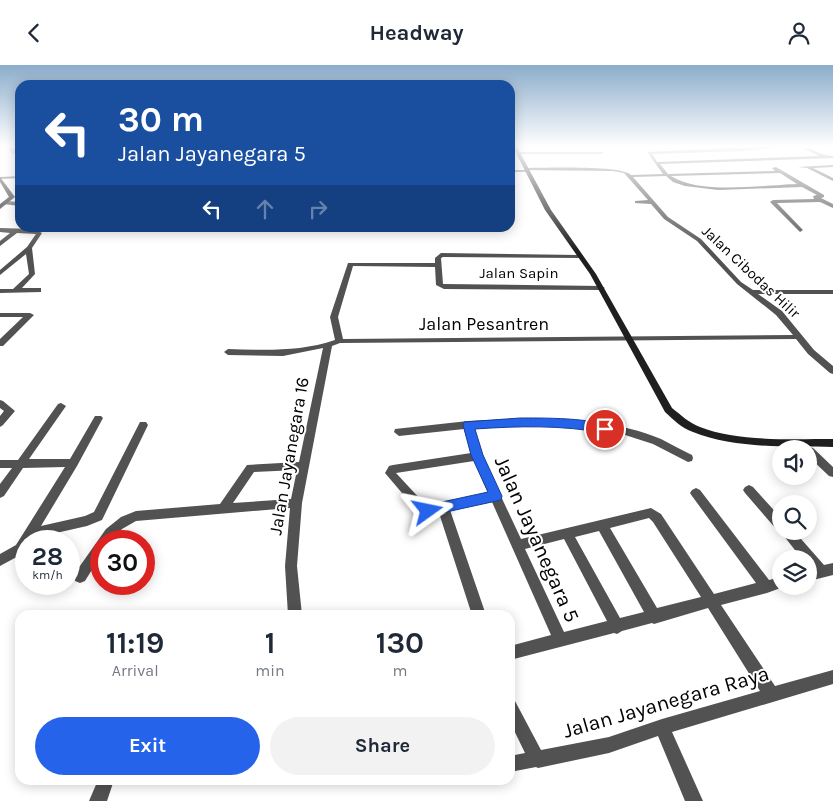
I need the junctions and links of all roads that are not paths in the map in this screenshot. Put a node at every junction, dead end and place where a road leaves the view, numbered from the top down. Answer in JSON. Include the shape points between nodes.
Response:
{"nodes":[{"id":1,"x":2,"y":181,"type":"edge"},
{"id":2,"x":533,"y":181,"type":"edge"},
{"id":3,"x":634,"y":181,"type":"edge"},
{"id":4,"x":677,"y":181,"type":"edge"},
{"id":5,"x":797,"y":181,"type":"edge"},
{"id":6,"x":803,"y":185,"type":"junction"},
{"id":7,"x":820,"y":200,"type":"junction"},
{"id":8,"x":637,"y":202,"type":"dead end"},
{"id":9,"x":652,"y":202,"type":"junction"},
{"id":10,"x":3,"y":205,"type":"edge"},
{"id":11,"x":832,"y":205,"type":"edge"},
{"id":12,"x":0,"y":230,"type":"edge"},
{"id":13,"x":800,"y":230,"type":"dead end"},
{"id":14,"x":14,"y":231,"type":"joint"},
{"id":15,"x":39,"y":232,"type":"edge"},
{"id":16,"x":0,"y":244,"type":"edge"},
{"id":17,"x":29,"y":248,"type":"junction"},
{"id":18,"x":579,"y":257,"type":"junction"},
{"id":19,"x":438,"y":265,"type":"junction"},
{"id":20,"x":0,"y":273,"type":"edge"},
{"id":21,"x":601,"y":288,"type":"junction"},
{"id":22,"x":38,"y":290,"type":"dead end"},
{"id":23,"x":0,"y":291,"type":"edge"},
{"id":24,"x":15,"y":291,"type":"junction"},
{"id":25,"x":750,"y":292,"type":"junction"},
{"id":26,"x":833,"y":292,"type":"edge"},
{"id":27,"x":0,"y":315,"type":"edge"},
{"id":28,"x":799,"y":337,"type":"junction"},
{"id":29,"x":630,"y":339,"type":"junction"},
{"id":30,"x":2,"y":341,"type":"edge"},
{"id":31,"x":339,"y":341,"type":"junction"},
{"id":32,"x":328,"y":345,"type":"junction"},
{"id":33,"x":228,"y":352,"type":"dead end"},
{"id":34,"x":833,"y":371,"type":"edge"},
{"id":35,"x":0,"y":403,"type":"edge"},
{"id":36,"x":60,"y":406,"type":"dead end"},
{"id":37,"x":5,"y":411,"type":"edge"},
{"id":38,"x":98,"y":418,"type":"dead end"},
{"id":39,"x":0,"y":423,"type":"edge"},
{"id":40,"x":143,"y":425,"type":"dead end"},
{"id":41,"x":468,"y":425,"type":"junction"},
{"id":42,"x":399,"y":432,"type":"dead end"},
{"id":43,"x":772,"y":443,"type":"edge"},
{"id":44,"x":833,"y":443,"type":"edge"},
{"id":45,"x":817,"y":445,"type":"edge"},
{"id":46,"x":477,"y":455,"type":"junction"},
{"id":47,"x":688,"y":458,"type":"dead end"},
{"id":48,"x":817,"y":458,"type":"edge"},
{"id":49,"x":73,"y":463,"type":"junction"},
{"id":50,"x":0,"y":464,"type":"edge"},
{"id":51,"x":20,"y":465,"type":"junction"},
{"id":52,"x":303,"y":466,"type":"junction"},
{"id":53,"x":833,"y":473,"type":"edge"},
{"id":54,"x":749,"y":491,"type":"dead end"},
{"id":55,"x":0,"y":493,"type":"edge"},
{"id":56,"x":696,"y":493,"type":"dead end"},
{"id":57,"x":496,"y":496,"type":"junction"},
{"id":58,"x":296,"y":503,"type":"junction"},
{"id":59,"x":443,"y":508,"type":"junction"},
{"id":60,"x":223,"y":509,"type":"junction"},
{"id":61,"x":772,"y":517,"type":"edge"},
{"id":62,"x":603,"y":525,"type":"junction"},
{"id":63,"x":33,"y":530,"type":"edge"},
{"id":64,"x":45,"y":530,"type":"edge"},
{"id":65,"x":112,"y":530,"type":"edge"},
{"id":66,"x":568,"y":533,"type":"junction"},
{"id":67,"x":794,"y":540,"type":"edge"},
{"id":68,"x":518,"y":545,"type":"junction"},
{"id":69,"x":15,"y":552,"type":"edge"},
{"id":70,"x":0,"y":560,"type":"edge"},
{"id":71,"x":90,"y":562,"type":"edge"},
{"id":72,"x":821,"y":572,"type":"edge"},
{"id":73,"x":80,"y":577,"type":"dead end"},
{"id":74,"x":772,"y":586,"type":"edge"},
{"id":75,"x":767,"y":587,"type":"junction"},
{"id":76,"x":712,"y":602,"type":"junction"},
{"id":77,"x":295,"y":610,"type":"edge"},
{"id":78,"x":477,"y":610,"type":"edge"},
{"id":79,"x":654,"y":617,"type":"junction"},
{"id":80,"x":617,"y":627,"type":"junction"},
{"id":81,"x":560,"y":640,"type":"junction"},
{"id":82,"x":515,"y":652,"type":"edge"},
{"id":83,"x":833,"y":677,"type":"edge"},
{"id":84,"x":772,"y":695,"type":"junction"},
{"id":85,"x":515,"y":716,"type":"edge"},
{"id":86,"x":662,"y":727,"type":"junction"},
{"id":87,"x":538,"y":760,"type":"junction"},
{"id":88,"x":515,"y":763,"type":"edge"},
{"id":89,"x":104,"y":785,"type":"edge"},
{"id":90,"x":98,"y":801,"type":"edge"},
{"id":91,"x":694,"y":801,"type":"edge"}],
"edges":[{"from":1,"to":10,"type":"street","via":[[12,195]]},
{"from":2,"to":18,"type":"street"},
{"from":3,"to":9,"type":"street","name":"Jalan Cibodas Hilir"},
{"from":4,"to":6,"type":"street","via":[[710,189]]},
{"from":5,"to":6,"type":"street"},
{"from":6,"to":7,"type":"street","via":[[822,196],[815,197]]},
{"from":7,"to":11,"type":"street"},
{"from":7,"to":13,"type":"street","via":[[772,202]]},
{"from":8,"to":9,"type":"street"},
{"from":9,"to":25,"type":"street","name":"Jalan Cibodas Hilir","via":[[666,218],[699,240]]},
{"from":12,"to":14,"type":"street"},
{"from":14,"to":16,"type":"street"},
{"from":15,"to":17,"type":"street"},
{"from":17,"to":20,"type":"street"},
{"from":17,"to":24,"type":"street","via":[[32,274]]},
{"from":18,"to":19,"type":"street","via":[[444,255],[438,257]]},
{"from":18,"to":21,"type":"street"},
{"from":19,"to":21,"type":"street","name":"Jalan Sapin","via":[[440,283],[444,287]]},
{"from":19,"to":31,"type":"street","via":[[350,263],[334,317]]},
{"from":21,"to":29,"type":"street"},
{"from":22,"to":24,"type":"street"},
{"from":23,"to":24,"type":"street"},
{"from":25,"to":26,"type":"street"},
{"from":25,"to":28,"type":"street","name":"Jalan Cibodas Hilir","via":[[779,313]]},
{"from":27,"to":30,"type":"street","via":[[30,315]]},
{"from":28,"to":29,"type":"street","name":"Jalan Cibodas Hilir"},
{"from":28,"to":34,"type":"street","name":"Jalan Cibodas Hilir"},
{"from":29,"to":31,"type":"street","name":"Jalan Pesantren"},
{"from":29,"to":43,"type":"street","via":[[668,410],[684,424],[705,432]]},
{"from":31,"to":32,"type":"street"},
{"from":32,"to":33,"type":"street","via":[[283,353]]},
{"from":32,"to":52,"type":"street","name":"Jalan Jayanegara 16"},
{"from":35,"to":37,"type":"street"},
{"from":36,"to":51,"type":"street"},
{"from":37,"to":39,"type":"street"},
{"from":38,"to":49,"type":"street"},
{"from":40,"to":64,"type":"street","via":[[98,516]]},
{"from":41,"to":42,"type":"street"},
{"from":41,"to":46,"type":"street","name":"Jalan Jayanegara 5"},
{"from":41,"to":47,"type":"street","via":[[574,423],[660,442]]},
{"from":44,"to":45,"type":"street"},
{"from":46,"to":57,"type":"street","name":"Jalan Jayanegara 5"},
{"from":46,"to":59,"type":"street","via":[[391,470],[390,473],[417,503],[428,511]]},
{"from":48,"to":53,"type":"street"},
{"from":49,"to":51,"type":"street"},
{"from":49,"to":63,"type":"street"},
{"from":50,"to":51,"type":"street"},
{"from":51,"to":55,"type":"street"},
{"from":52,"to":58,"type":"street","name":"Jalan Jayanegara 16"},
{"from":52,"to":60,"type":"street","via":[[251,469]]},
{"from":54,"to":61,"type":"street"},
{"from":56,"to":75,"type":"street"},
{"from":57,"to":59,"type":"street"},
{"from":57,"to":68,"type":"street","name":"Jalan Jayanegara 5"},
{"from":58,"to":60,"type":"street"},
{"from":58,"to":77,"type":"street","name":"Jalan Jayanegara 16","via":[[291,566]]},
{"from":59,"to":78,"type":"street"},
{"from":60,"to":65,"type":"street","via":[[136,517],[122,520]]},
{"from":62,"to":66,"type":"street"},
{"from":62,"to":76,"type":"street","via":[[654,515]]},
{"from":62,"to":79,"type":"street"},
{"from":66,"to":68,"type":"street"},
{"from":66,"to":80,"type":"street"},
{"from":67,"to":72,"type":"street"},
{"from":68,"to":81,"type":"street","name":"Jalan Jayanegara 5"},
{"from":69,"to":70,"type":"street"},
{"from":71,"to":73,"type":"street"},
{"from":74,"to":75,"type":"street"},
{"from":75,"to":76,"type":"street"},
{"from":76,"to":79,"type":"street"},
{"from":76,"to":84,"type":"street"},
{"from":79,"to":80,"type":"street"},
{"from":80,"to":81,"type":"street"},
{"from":81,"to":82,"type":"street"},
{"from":83,"to":84,"type":"street","name":"Jalan Jayanegara Raya"},
{"from":84,"to":86,"type":"street","name":"Jalan Jayanegara Raya"},
{"from":85,"to":87,"type":"street"},
{"from":86,"to":87,"type":"street","name":"Jalan Jayanegara Raya","via":[[609,745]]},
{"from":86,"to":91,"type":"street"},
{"from":87,"to":88,"type":"street","name":"Jalan Jayanegara Raya"},
{"from":89,"to":90,"type":"street"}]}
